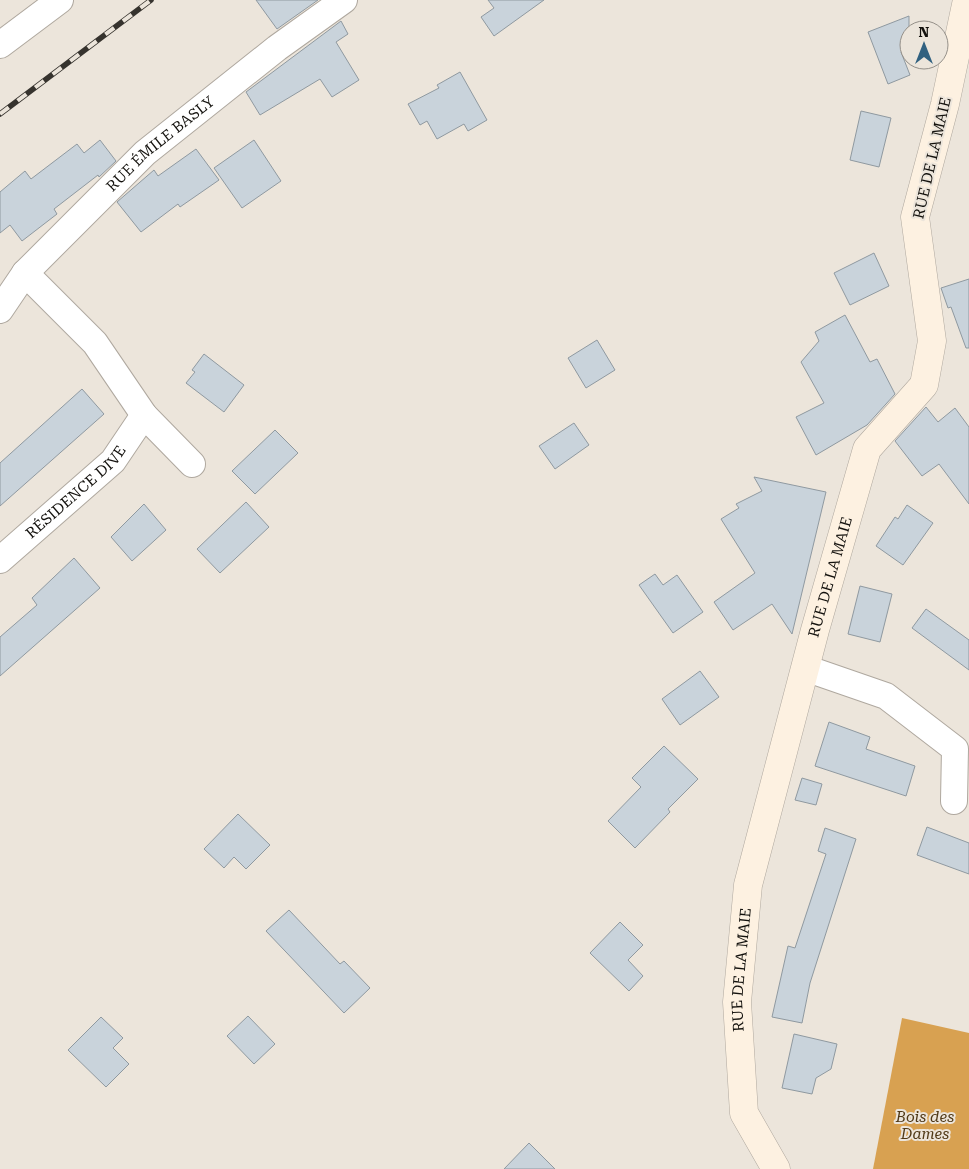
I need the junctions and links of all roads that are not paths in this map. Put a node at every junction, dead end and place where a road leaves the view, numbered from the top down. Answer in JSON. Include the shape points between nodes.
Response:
{"nodes":[{"id":1,"x":60,"y":0,"type":"edge"},
{"id":2,"x":344,"y":0,"type":"edge"},
{"id":3,"x":967,"y":0,"type":"edge"},
{"id":4,"x":0,"y":45,"type":"edge"},
{"id":5,"x":24,"y":273,"type":"junction"},
{"id":6,"x":0,"y":310,"type":"edge"},
{"id":7,"x":144,"y":415,"type":"junction"},
{"id":8,"x":192,"y":464,"type":"dead end"},
{"id":9,"x":0,"y":560,"type":"edge"},
{"id":10,"x":804,"y":668,"type":"junction"},
{"id":11,"x":954,"y":801,"type":"dead end"},
{"id":12,"x":776,"y":1169,"type":"edge"}],
"edges":[{"from":1,"to":4,"type":"street"},
{"from":2,"to":5,"type":"street","name":"RUE ÉMILE BASLY","via":[[277,48],[145,153]]},
{"from":3,"to":10,"type":"street","name":"RUE DE LA MAIE","via":[[945,104],[915,217],[932,341],[924,385],[867,449]]},
{"from":5,"to":6,"type":"street","name":"RUE ÉMILE BASLY"},
{"from":5,"to":7,"type":"street","via":[[95,344]]},
{"from":7,"to":8,"type":"street"},
{"from":7,"to":9,"type":"street","name":"RÉSIDENCE DIVE","via":[[113,461]]},
{"from":10,"to":11,"type":"street","via":[[886,696],[955,749]]},
{"from":10,"to":12,"type":"street","name":"RUE DE LA MAIE","via":[[748,886],[737,1002],[744,1113]]}]}
